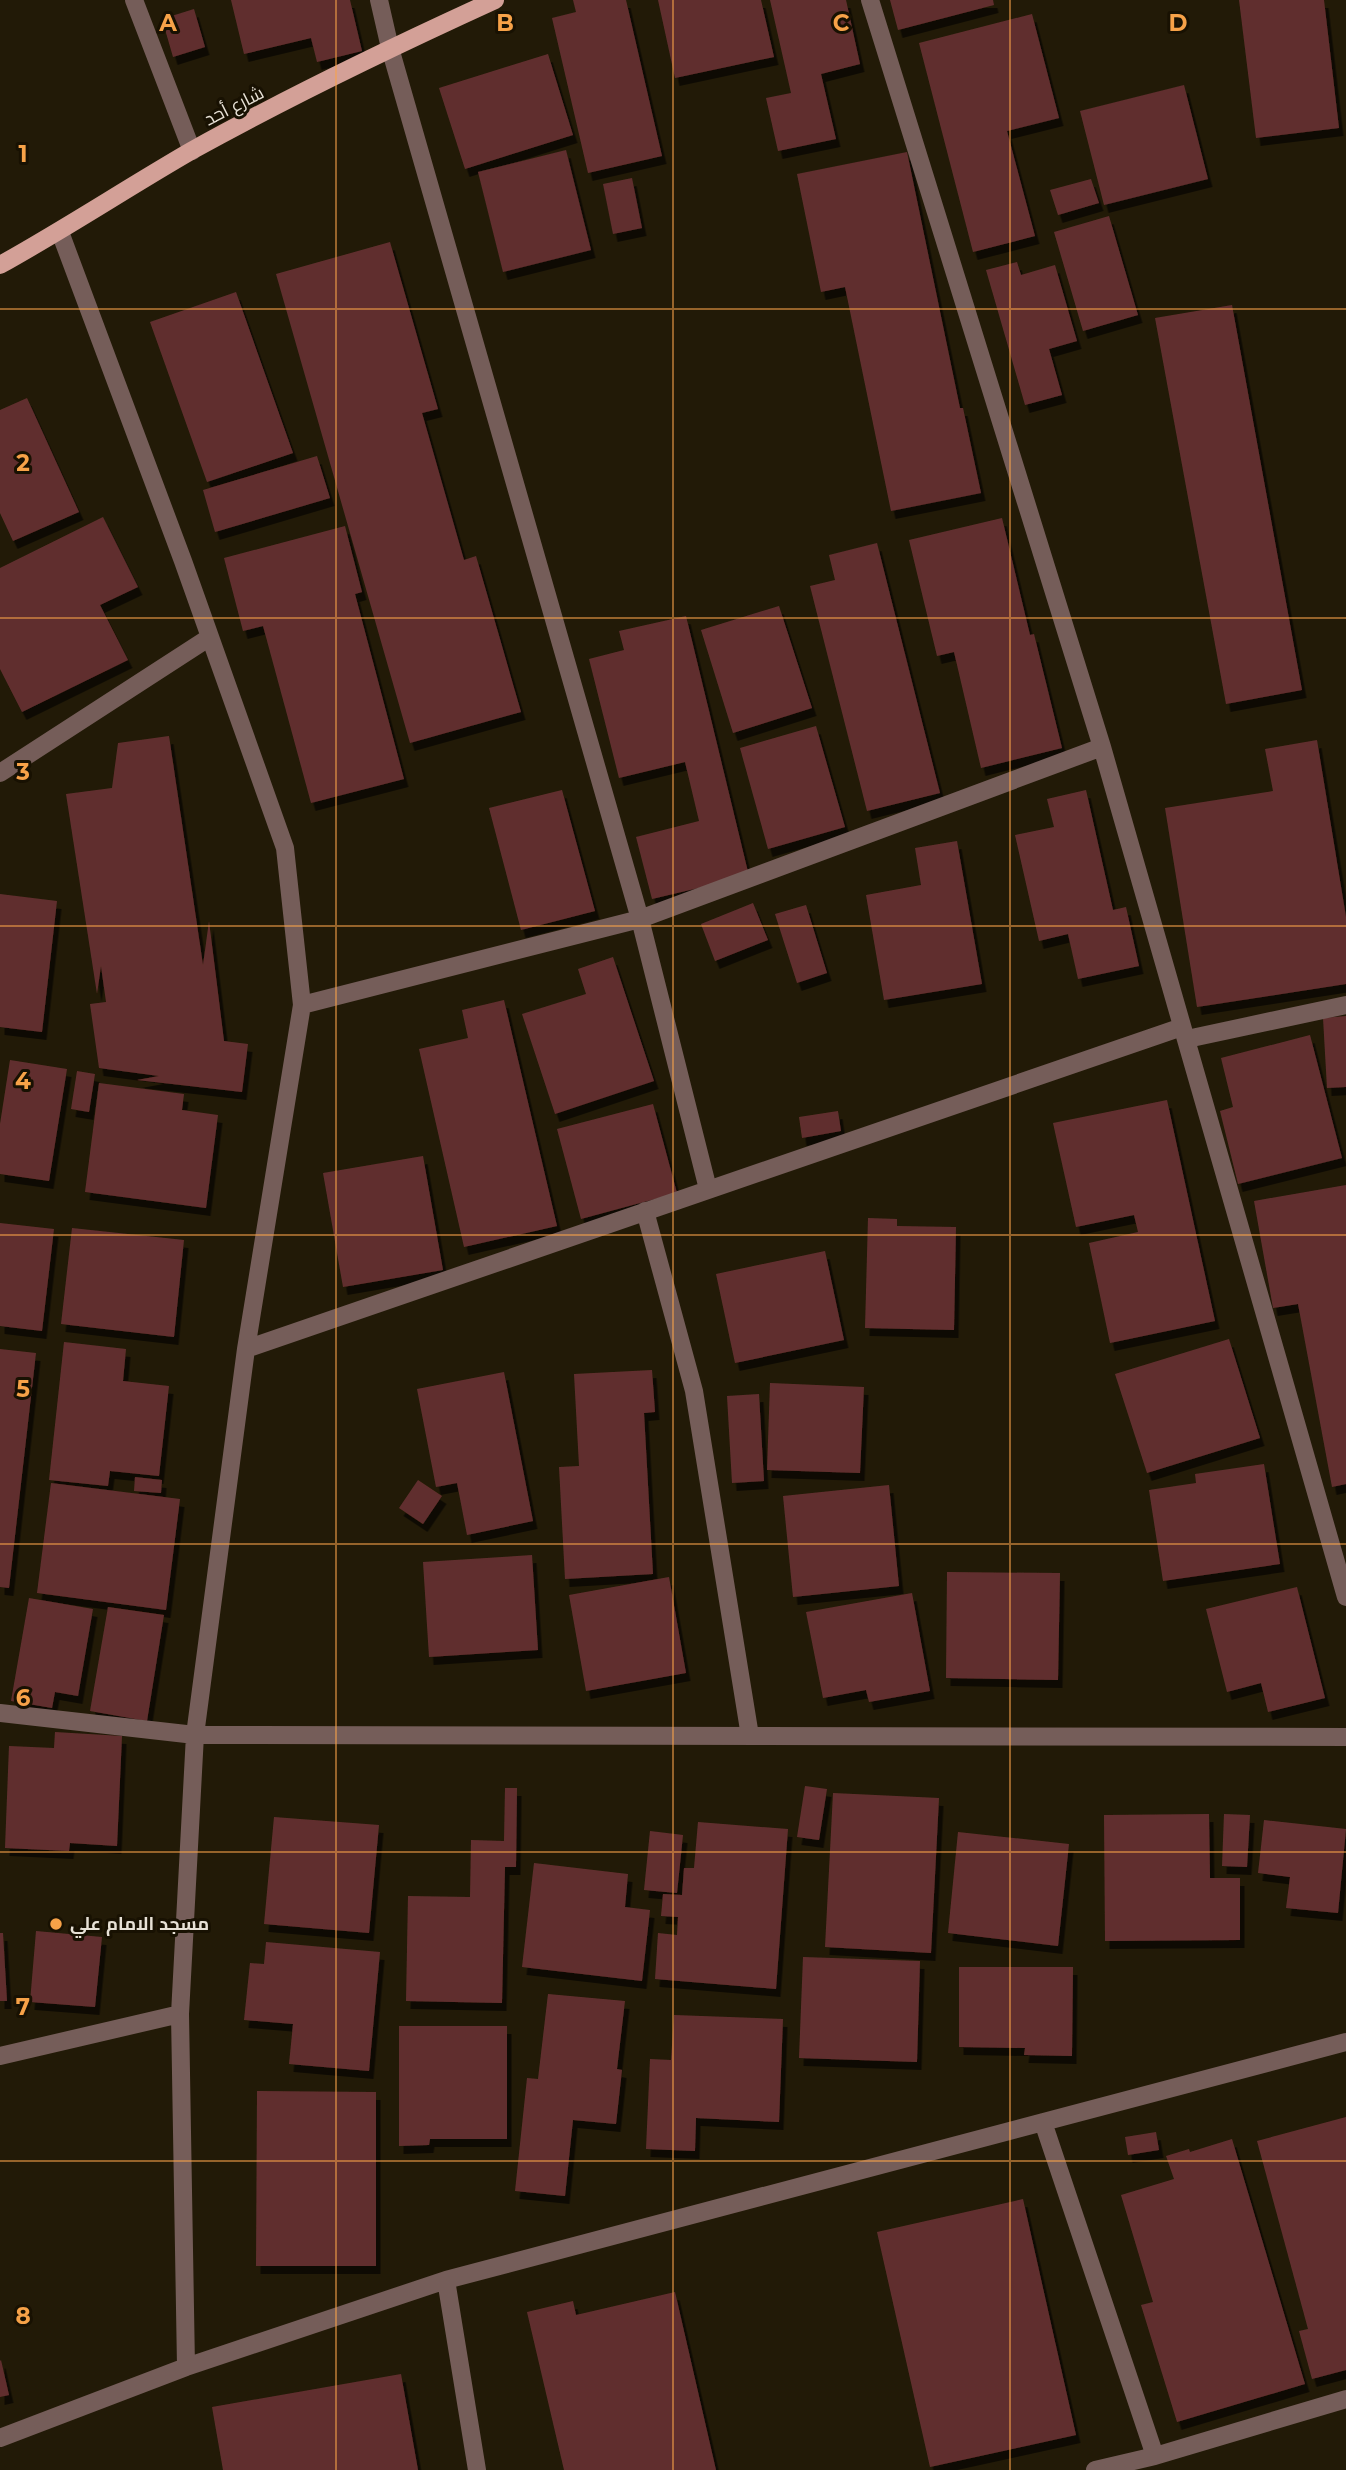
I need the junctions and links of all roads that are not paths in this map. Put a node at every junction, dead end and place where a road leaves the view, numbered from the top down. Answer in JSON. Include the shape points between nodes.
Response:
{"nodes":[{"id":1,"x":134,"y":0,"type":"edge"},
{"id":2,"x":379,"y":0,"type":"edge"},
{"id":3,"x":495,"y":0,"type":"edge"},
{"id":4,"x":870,"y":0,"type":"edge"},
{"id":5,"x":390,"y":48,"type":"junction"},
{"id":6,"x":192,"y":151,"type":"junction"},
{"id":7,"x":60,"y":232,"type":"junction"},
{"id":8,"x":0,"y":265,"type":"edge"},
{"id":9,"x":210,"y":637,"type":"junction"},
{"id":10,"x":1102,"y":747,"type":"junction"},
{"id":11,"x":0,"y":773,"type":"edge"},
{"id":12,"x":640,"y":919,"type":"junction"},
{"id":13,"x":302,"y":1005,"type":"junction"},
{"id":14,"x":1346,"y":1005,"type":"edge"},
{"id":15,"x":1185,"y":1033,"type":"junction"},
{"id":16,"x":708,"y":1189,"type":"junction"},
{"id":17,"x":645,"y":1211,"type":"junction"},
{"id":18,"x":246,"y":1349,"type":"junction"},
{"id":19,"x":1346,"y":1597,"type":"edge"},
{"id":20,"x":0,"y":1713,"type":"edge"},
{"id":21,"x":195,"y":1735,"type":"junction"},
{"id":22,"x":750,"y":1736,"type":"junction"},
{"id":23,"x":1346,"y":1737,"type":"edge"},
{"id":24,"x":180,"y":2014,"type":"junction"},
{"id":25,"x":1346,"y":2042,"type":"edge"},
{"id":26,"x":0,"y":2056,"type":"edge"},
{"id":27,"x":1043,"y":2122,"type":"junction"},
{"id":28,"x":446,"y":2280,"type":"junction"},
{"id":29,"x":186,"y":2367,"type":"junction"},
{"id":30,"x":1346,"y":2399,"type":"edge"},
{"id":31,"x":0,"y":2438,"type":"edge"},
{"id":32,"x":1155,"y":2456,"type":"junction"},
{"id":33,"x":477,"y":2470,"type":"edge"},
{"id":34,"x":1095,"y":2470,"type":"edge"}],
"edges":[{"from":1,"to":6,"type":"street"},
{"from":2,"to":5,"type":"street"},
{"from":3,"to":5,"type":"main road","name":"شارع أحد"},
{"from":4,"to":10,"type":"street"},
{"from":5,"to":6,"type":"main road","name":"شارع أحد"},
{"from":5,"to":12,"type":"street"},
{"from":6,"to":7,"type":"main road","name":"شارع أحد"},
{"from":7,"to":8,"type":"main road","name":"شارع أحد"},
{"from":7,"to":9,"type":"street"},
{"from":9,"to":11,"type":"street"},
{"from":9,"to":13,"type":"street","via":[[285,848]]},
{"from":10,"to":12,"type":"street"},
{"from":10,"to":15,"type":"street"},
{"from":12,"to":13,"type":"street"},
{"from":12,"to":16,"type":"street"},
{"from":13,"to":18,"type":"street"},
{"from":14,"to":15,"type":"street"},
{"from":15,"to":16,"type":"street"},
{"from":15,"to":19,"type":"street"},
{"from":16,"to":17,"type":"street"},
{"from":17,"to":18,"type":"street"},
{"from":17,"to":22,"type":"street","via":[[694,1391]]},
{"from":18,"to":21,"type":"street"},
{"from":20,"to":21,"type":"street"},
{"from":21,"to":22,"type":"street"},
{"from":21,"to":24,"type":"street"},
{"from":22,"to":23,"type":"street"},
{"from":24,"to":26,"type":"street"},
{"from":24,"to":29,"type":"street"},
{"from":25,"to":27,"type":"street"},
{"from":27,"to":28,"type":"street"},
{"from":27,"to":32,"type":"street"},
{"from":28,"to":29,"type":"street"},
{"from":28,"to":33,"type":"street"},
{"from":29,"to":31,"type":"street"},
{"from":30,"to":32,"type":"street"},
{"from":32,"to":34,"type":"street"}]}
